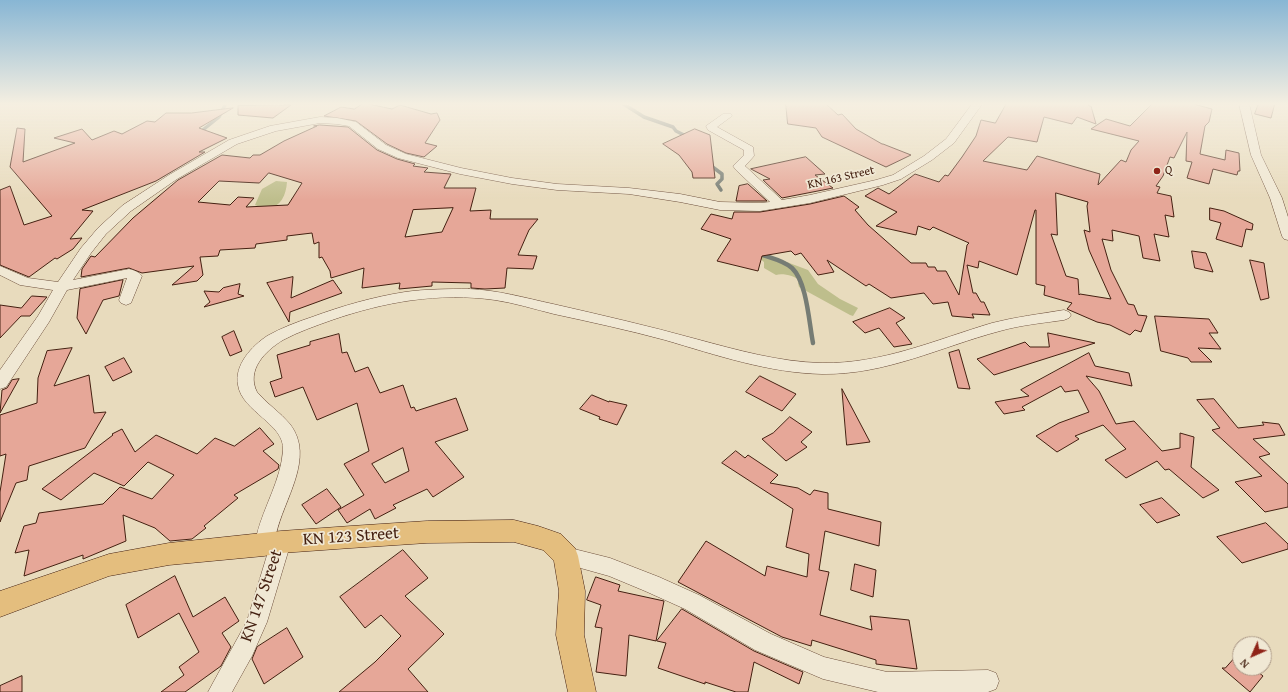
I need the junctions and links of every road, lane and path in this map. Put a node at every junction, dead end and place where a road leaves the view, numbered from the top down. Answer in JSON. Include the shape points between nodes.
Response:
{"nodes":[{"id":1,"x":253,"y":135,"type":"edge"},
{"id":2,"x":367,"y":135,"type":"edge"},
{"id":3,"x":725,"y":135,"type":"edge"},
{"id":4,"x":954,"y":135,"type":"edge"},
{"id":5,"x":1251,"y":135,"type":"edge"},
{"id":6,"x":780,"y":204,"type":"junction"},
{"id":7,"x":1288,"y":236,"type":"edge"},
{"id":8,"x":0,"y":270,"type":"edge"},
{"id":9,"x":62,"y":287,"type":"junction"},
{"id":10,"x":126,"y":300,"type":"dead end"},
{"id":11,"x":1064,"y":315,"type":"dead end"},
{"id":12,"x":0,"y":383,"type":"edge"},
{"id":13,"x":272,"y":544,"type":"junction"},
{"id":14,"x":566,"y":556,"type":"junction"},
{"id":15,"x":0,"y":604,"type":"edge"},
{"id":16,"x":988,"y":681,"type":"dead end"},
{"id":17,"x":219,"y":692,"type":"edge"},
{"id":18,"x":582,"y":692,"type":"edge"}],
"edges":[{"from":1,"to":9,"type":"street","name":"KN 163 Street","via":[[233,142],[198,162],[127,208],[102,231]]},
{"from":2,"to":6,"type":"street","name":"KN 163 Street","via":[[382,147],[402,156],[428,164],[512,181],[557,187],[629,191],[720,206],[760,207]]},
{"from":3,"to":6,"type":"street","via":[[749,149],[748,156],[740,164],[740,168]]},
{"from":4,"to":6,"type":"street","name":"KN 163 Street","via":[[928,158],[897,177],[865,187]]},
{"from":5,"to":7,"type":"street","via":[[1256,155],[1276,198]]},
{"from":8,"to":9,"type":"street","via":[[24,282]]},
{"from":9,"to":10,"type":"street","via":[[129,273],[134,276]]},
{"from":9,"to":12,"type":"street","name":"KN 163 Street","via":[[44,319]]},
{"from":11,"to":13,"type":"street","name":"KN 147 Street","via":[[998,327],[882,364],[845,368],[798,368],[751,360],[605,319],[501,297],[434,294],[392,299],[344,311],[270,342],[254,356],[245,372],[251,397],[277,421],[292,442],[290,467],[269,525]]},
{"from":13,"to":14,"type":"main road","name":"KN 123 Street","via":[[427,532],[514,531],[552,542]]},
{"from":13,"to":15,"type":"main road","name":"KN 123 Street","via":[[169,554],[109,565]]},
{"from":13,"to":17,"type":"street","name":"KN 147 Street","via":[[266,593],[252,632]]},
{"from":14,"to":16,"type":"street","via":[[610,567],[672,593],[763,642],[823,668],[886,683]]},
{"from":14,"to":18,"type":"main road","via":[[572,591],[570,635]]}]}
